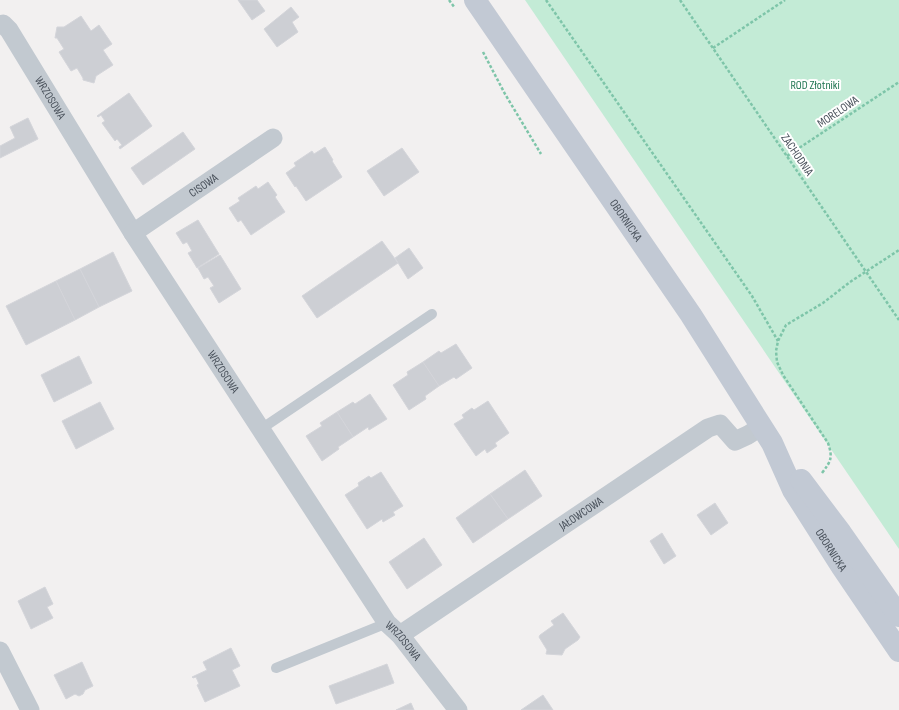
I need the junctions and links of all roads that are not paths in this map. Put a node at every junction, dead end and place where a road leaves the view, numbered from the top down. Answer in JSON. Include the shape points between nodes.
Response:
{"nodes":[{"id":1,"x":475,"y":0,"type":"edge"},
{"id":2,"x":1,"y":25,"type":"edge"},
{"id":3,"x":273,"y":138,"type":"dead end"},
{"id":4,"x":133,"y":233,"type":"junction"},
{"id":5,"x":432,"y":314,"type":"dead end"},
{"id":6,"x":261,"y":429,"type":"junction"},
{"id":7,"x":767,"y":435,"type":"junction"},
{"id":8,"x":899,"y":616,"type":"edge"},
{"id":9,"x":394,"y":629,"type":"junction"},
{"id":10,"x":0,"y":651,"type":"edge"},
{"id":11,"x":899,"y":651,"type":"edge"},
{"id":12,"x":276,"y":668,"type":"dead end"},
{"id":13,"x":30,"y":710,"type":"edge"},
{"id":14,"x":458,"y":710,"type":"edge"}],
"edges":[{"from":1,"to":7,"type":"main road","name":"OBORNICKA","via":[[691,315]]},
{"from":2,"to":4,"type":"street","name":"WRZOSOWA","via":[[9,30]]},
{"from":3,"to":4,"type":"street","name":"CISOWA"},
{"from":4,"to":6,"type":"street","name":"WRZOSOWA"},
{"from":5,"to":6,"type":"lane"},
{"from":6,"to":9,"type":"street","name":"WRZOSOWA"},
{"from":7,"to":8,"type":"main road","name":"OBORNICKA","via":[[842,533]]},
{"from":7,"to":9,"type":"street","name":"JAŁOWCOWA","via":[[748,435],[735,441],[720,424],[708,428]]},
{"from":7,"to":11,"type":"main road","name":"OBORNICKA","via":[[793,490]]},
{"from":9,"to":12,"type":"lane"},
{"from":9,"to":14,"type":"street","name":"WRZOSOWA"},
{"from":10,"to":13,"type":"street"}]}
